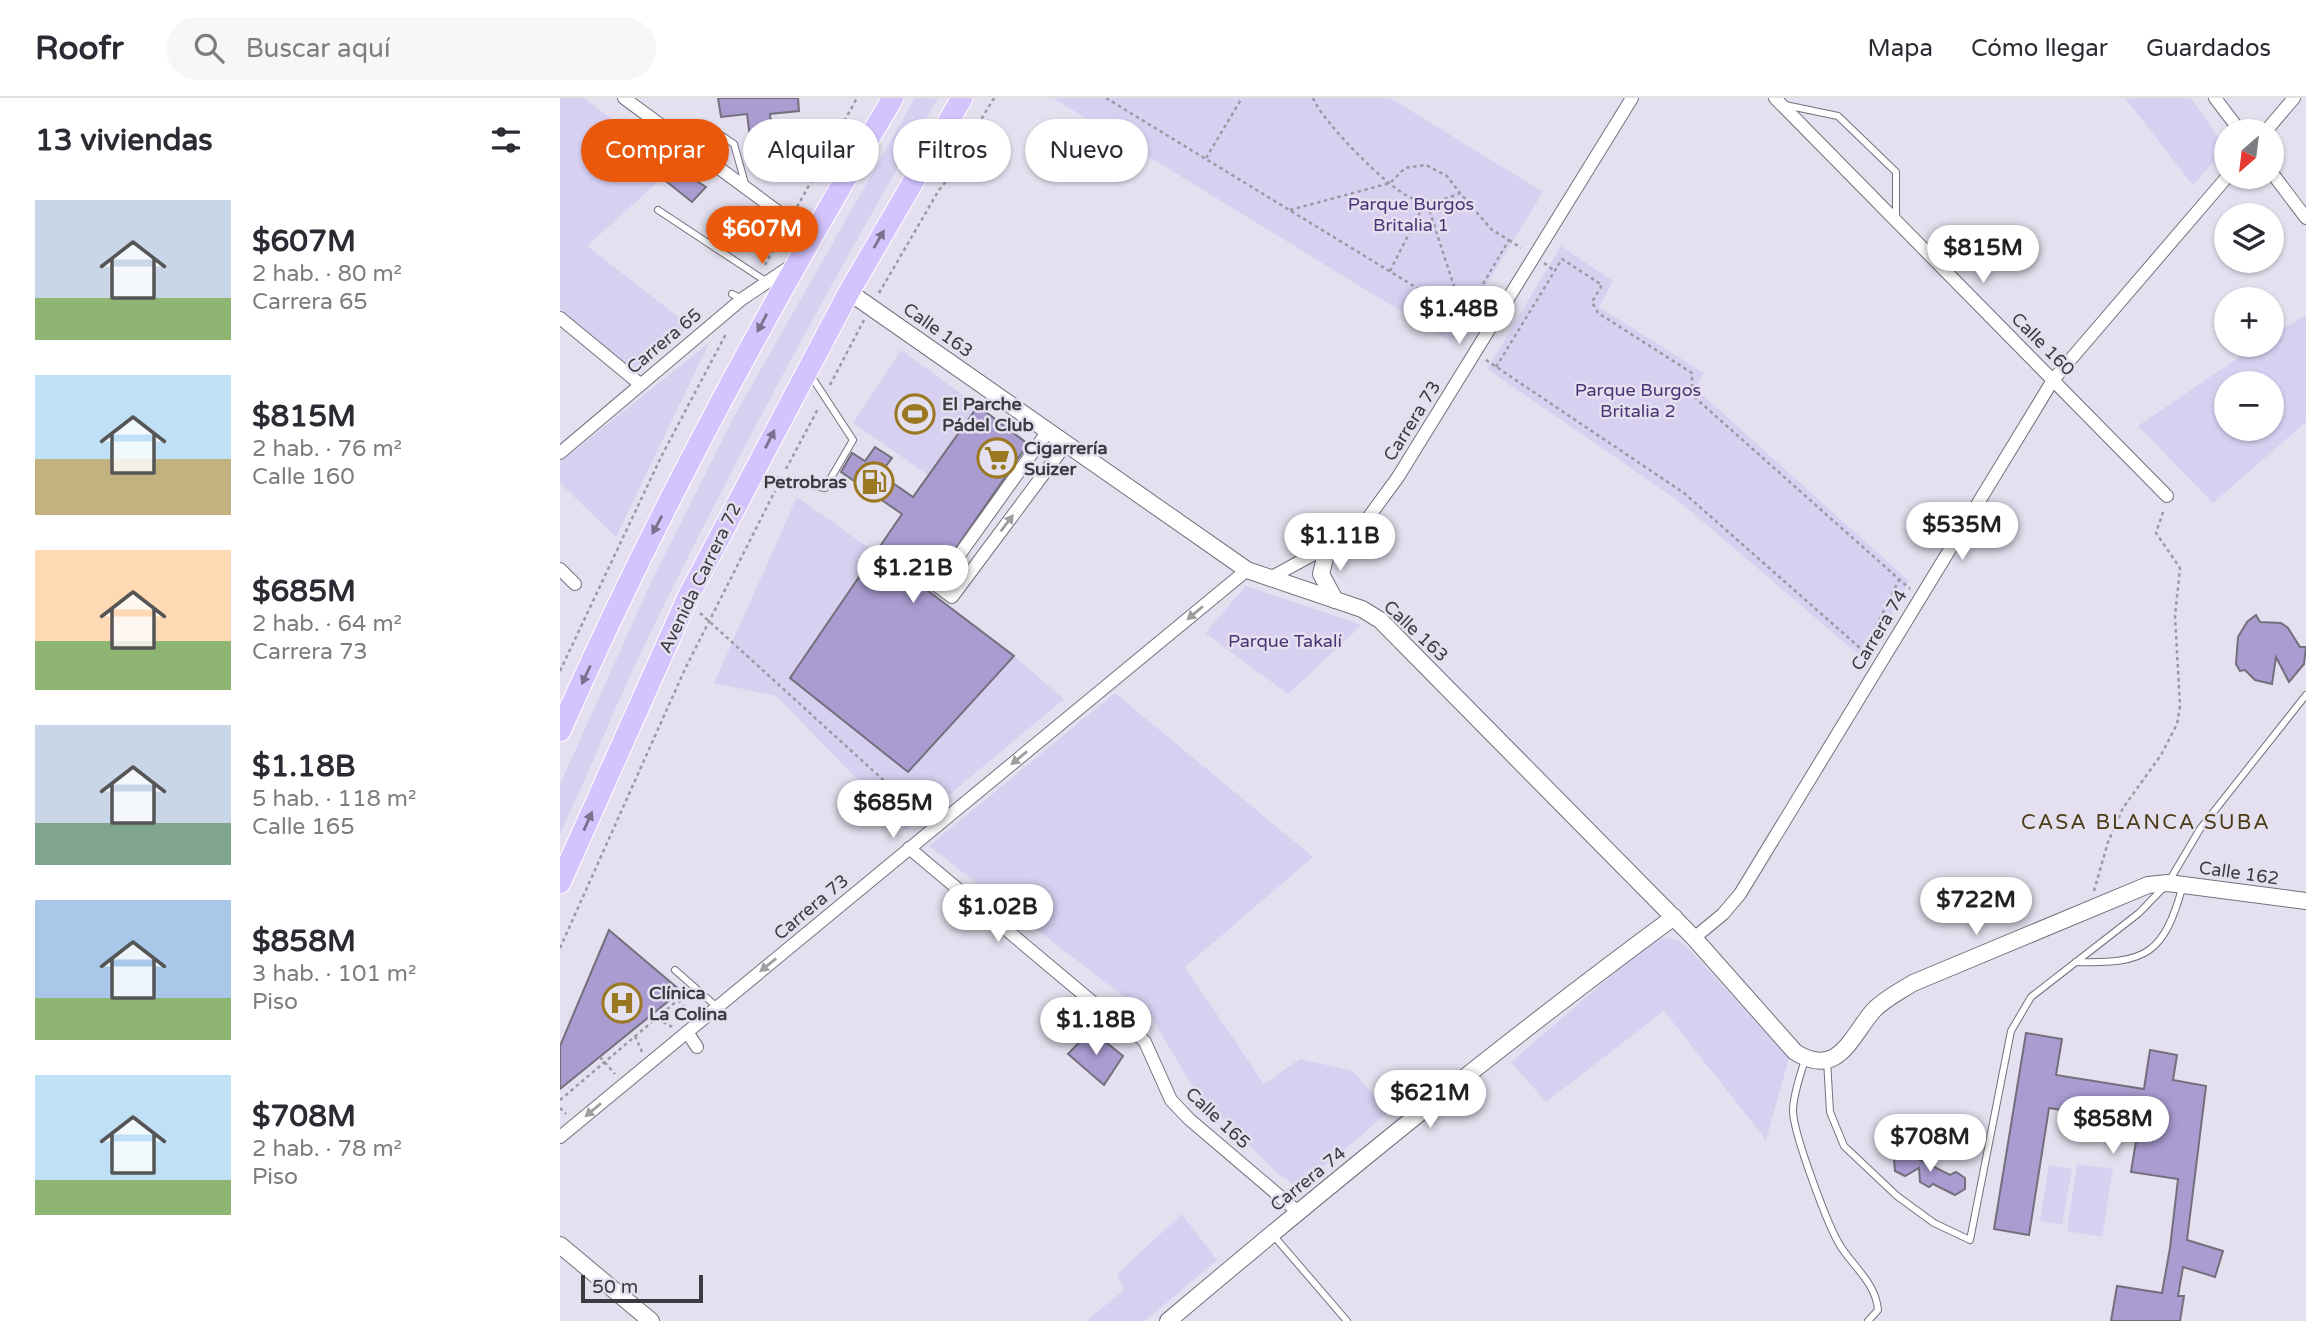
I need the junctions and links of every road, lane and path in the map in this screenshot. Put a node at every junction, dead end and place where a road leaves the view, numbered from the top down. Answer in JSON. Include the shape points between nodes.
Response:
{"nodes":[{"id":1,"x":624,"y":98,"type":"edge"},
{"id":2,"x":857,"y":98,"type":"edge"},
{"id":3,"x":893,"y":98,"type":"edge"},
{"id":4,"x":962,"y":98,"type":"edge"},
{"id":5,"x":995,"y":98,"type":"edge"},
{"id":6,"x":1106,"y":98,"type":"edge"},
{"id":7,"x":1242,"y":98,"type":"edge"},
{"id":8,"x":1313,"y":98,"type":"edge"},
{"id":9,"x":1632,"y":98,"type":"edge"},
{"id":10,"x":2215,"y":98,"type":"edge"},
{"id":11,"x":2294,"y":98,"type":"edge"},
{"id":12,"x":1778,"y":101,"type":"edge"},
{"id":13,"x":2231,"y":119,"type":"edge"},
{"id":14,"x":2276,"y":119,"type":"edge"},
{"id":15,"x":729,"y":141,"type":"edge"},
{"id":16,"x":1206,"y":159,"type":"junction"},
{"id":17,"x":1390,"y":183,"type":"junction"},
{"id":18,"x":746,"y":188,"type":"junction"},
{"id":19,"x":2217,"y":189,"type":"edge"},
{"id":20,"x":2284,"y":189,"type":"edge"},
{"id":21,"x":1460,"y":193,"type":"junction"},
{"id":22,"x":1426,"y":200,"type":"junction"},
{"id":23,"x":658,"y":210,"type":"dead end"},
{"id":24,"x":1290,"y":210,"type":"junction"},
{"id":25,"x":2306,"y":218,"type":"edge"},
{"id":26,"x":789,"y":220,"type":"junction"},
{"id":27,"x":1896,"y":221,"type":"junction"},
{"id":28,"x":811,"y":236,"type":"junction"},
{"id":29,"x":795,"y":264,"type":"junction"},
{"id":30,"x":1390,"y":271,"type":"junction"},
{"id":31,"x":763,"y":279,"type":"junction"},
{"id":32,"x":849,"y":292,"type":"junction"},
{"id":33,"x":871,"y":306,"type":"junction"},
{"id":34,"x":1464,"y":317,"type":"junction"},
{"id":35,"x":560,"y":318,"type":"edge"},
{"id":36,"x":730,"y":328,"type":"dead end"},
{"id":37,"x":1488,"y":331,"type":"junction"},
{"id":38,"x":1475,"y":352,"type":"junction"},
{"id":39,"x":1496,"y":366,"type":"junction"},
{"id":40,"x":807,"y":369,"type":"junction"},
{"id":41,"x":2053,"y":380,"type":"junction"},
{"id":42,"x":640,"y":384,"type":"junction"},
{"id":43,"x":824,"y":397,"type":"junction"},
{"id":44,"x":1048,"y":431,"type":"junction"},
{"id":45,"x":1066,"y":444,"type":"junction"},
{"id":46,"x":560,"y":453,"type":"edge"},
{"id":47,"x":1018,"y":473,"type":"junction"},
{"id":48,"x":751,"y":477,"type":"junction"},
{"id":49,"x":780,"y":480,"type":"junction"},
{"id":50,"x":1035,"y":485,"type":"junction"},
{"id":51,"x":2167,"y":496,"type":"joint"},
{"id":52,"x":1328,"y":547,"type":"junction"},
{"id":53,"x":560,"y":569,"type":"edge"},
{"id":54,"x":1247,"y":570,"type":"junction"},
{"id":55,"x":1270,"y":578,"type":"junction"},
{"id":56,"x":1899,"y":580,"type":"junction"},
{"id":57,"x":575,"y":584,"type":"dead end"},
{"id":58,"x":1920,"y":599,"type":"junction"},
{"id":59,"x":1335,"y":600,"type":"junction"},
{"id":60,"x":687,"y":601,"type":"junction"},
{"id":61,"x":709,"y":621,"type":"junction"},
{"id":62,"x":1864,"y":651,"type":"junction"},
{"id":63,"x":1879,"y":665,"type":"junction"},
{"id":64,"x":561,"y":667,"type":"edge"},
{"id":65,"x":2306,"y":695,"type":"edge"},
{"id":66,"x":560,"y":731,"type":"edge"},
{"id":67,"x":935,"y":827,"type":"junction"},
{"id":68,"x":909,"y":848,"type":"junction"},
{"id":69,"x":560,"y":883,"type":"edge"},
{"id":70,"x":2175,"y":884,"type":"junction"},
{"id":71,"x":2306,"y":901,"type":"edge"},
{"id":72,"x":2089,"y":908,"type":"junction"},
{"id":73,"x":1674,"y":917,"type":"junction"},
{"id":74,"x":1694,"y":938,"type":"junction"},
{"id":75,"x":560,"y":948,"type":"edge"},
{"id":76,"x":2076,"y":962,"type":"junction"},
{"id":77,"x":676,"y":970,"type":"dead end"},
{"id":78,"x":685,"y":994,"type":"dead end"},
{"id":79,"x":678,"y":1000,"type":"junction"},
{"id":80,"x":717,"y":1007,"type":"junction"},
{"id":81,"x":651,"y":1015,"type":"dead end"},
{"id":82,"x":692,"y":1015,"type":"dead end"},
{"id":83,"x":657,"y":1018,"type":"junction"},
{"id":84,"x":681,"y":1030,"type":"junction"},
{"id":85,"x":635,"y":1037,"type":"junction"},
{"id":86,"x":697,"y":1047,"type":"dead end"},
{"id":87,"x":643,"y":1055,"type":"dead end"},
{"id":88,"x":600,"y":1057,"type":"dead end"},
{"id":89,"x":1805,"y":1059,"type":"junction"},
{"id":90,"x":1827,"y":1060,"type":"junction"},
{"id":91,"x":605,"y":1062,"type":"junction"},
{"id":92,"x":617,"y":1076,"type":"dead end"},
{"id":93,"x":560,"y":1100,"type":"edge"},
{"id":94,"x":560,"y":1108,"type":"edge"},
{"id":95,"x":569,"y":1116,"type":"dead end"},
{"id":96,"x":560,"y":1137,"type":"edge"},
{"id":97,"x":1297,"y":1211,"type":"junction"},
{"id":98,"x":1272,"y":1234,"type":"junction"},
{"id":99,"x":560,"y":1245,"type":"edge"},
{"id":100,"x":644,"y":1318,"type":"edge"},
{"id":101,"x":1168,"y":1321,"type":"edge"},
{"id":102,"x":1347,"y":1321,"type":"edge"},
{"id":103,"x":1868,"y":1321,"type":"edge"}],
"edges":[{"from":1,"to":18,"type":"street"},
{"from":2,"to":26,"type":"path"},
{"from":3,"to":28,"type":"highway"},
{"from":32,"to":4,"type":"highway","name":"Avenida Carrera 72","one_way":true},
{"from":5,"to":33,"type":"path","via":[[969,140],[962,162],[939,190]]},
{"from":6,"to":16,"type":"path"},
{"from":7,"to":16,"type":"path"},
{"from":8,"to":17,"type":"path","via":[[1357,153]]},
{"from":9,"to":37,"type":"street","name":"Carrera 73"},
{"from":10,"to":13,"type":"street"},
{"from":11,"to":14,"type":"street"},
{"from":12,"to":27,"type":"street","name":"Calle 160"},
{"from":12,"to":27,"type":"lane","via":[[1838,116],[1897,170]]},
{"from":15,"to":18,"type":"lane","via":[[740,159]]},
{"from":16,"to":24,"type":"path"},
{"from":17,"to":21,"type":"path","via":[[1405,168],[1426,165],[1447,176]]},
{"from":17,"to":22,"type":"path","via":[[1412,198]]},
{"from":17,"to":24,"type":"path"},
{"from":18,"to":26,"type":"street"},
{"from":19,"to":41,"type":"street","name":"Carrera 74"},
{"from":20,"to":25,"type":"street"},
{"from":21,"to":22,"type":"path","via":[[1443,201]]},
{"from":21,"to":34,"type":"path","via":[[1492,230],[1509,240]]},
{"from":22,"to":30,"type":"path"},
{"from":22,"to":34,"type":"path"},
{"from":23,"to":31,"type":"lane"},
{"from":24,"to":30,"type":"path"},
{"from":26,"to":28,"type":"street"},
{"from":26,"to":31,"type":"path"},
{"from":27,"to":41,"type":"street","name":"Calle 160"},
{"from":28,"to":29,"type":"highway"},
{"from":29,"to":31,"type":"street","name":"Carrera 65"},
{"from":29,"to":66,"type":"highway","one_way":true,"via":[[646,546]]},
{"from":30,"to":34,"type":"path"},
{"from":31,"to":42,"type":"street","name":"Carrera 65","via":[[737,296]]},
{"from":32,"to":33,"type":"street","name":"Calle 163"},
{"from":32,"to":40,"type":"highway","name":"Avenida Carrera 72"},
{"from":33,"to":43,"type":"path"},
{"from":33,"to":44,"type":"street","name":"Calle 163"},
{"from":34,"to":37,"type":"path"},
{"from":35,"to":42,"type":"street"},
{"from":36,"to":64,"type":"path","via":[[661,457]]},
{"from":37,"to":38,"type":"street","name":"Carrera 73"},
{"from":38,"to":39,"type":"path"},
{"from":38,"to":52,"type":"street","name":"Carrera 73","via":[[1398,477],[1360,529]]},
{"from":39,"to":56,"type":"path","via":[[1562,259],[1602,285],[1592,302],[1598,313],[1692,373],[1692,395]]},
{"from":39,"to":62,"type":"path","via":[[1684,493]]},
{"from":40,"to":43,"type":"lane"},
{"from":48,"to":40,"type":"highway","name":"Avenida Carrera 72","one_way":true},
{"from":41,"to":51,"type":"street","name":"Calle 160"},
{"from":41,"to":58,"type":"street","name":"Carrera 74"},
{"from":42,"to":46,"type":"street","name":"Carrera 65"},
{"from":43,"to":49,"type":"path"},
{"from":43,"to":49,"type":"lane","via":[[853,440],[825,488]]},
{"from":44,"to":45,"type":"street","name":"Calle 163"},
{"from":44,"to":47,"type":"street"},
{"from":45,"to":50,"type":"street"},
{"from":45,"to":54,"type":"street","name":"Calle 163"},
{"from":47,"to":50,"type":"street"},
{"from":47,"to":50,"type":"street","one_way":true,"via":[[937,586],[951,597]]},
{"from":48,"to":49,"type":"lane"},
{"from":48,"to":60,"type":"highway","name":"Avenida Carrera 72"},
{"from":49,"to":61,"type":"path"},
{"from":51,"to":72,"type":"path","via":[[2155,533],[2180,568],[2175,616],[2177,724],[2123,808]]},
{"from":52,"to":55,"type":"street","name":"Carrera 73"},
{"from":52,"to":59,"type":"street","via":[[1321,574]]},
{"from":53,"to":57,"type":"street"},
{"from":54,"to":55,"type":"street","name":"Calle 163"},
{"from":54,"to":67,"type":"street","name":"Carrera 73","one_way":true},
{"from":55,"to":59,"type":"street","name":"Calle 163"},
{"from":56,"to":58,"type":"path"},
{"from":56,"to":62,"type":"path"},
{"from":58,"to":63,"type":"street","name":"Carrera 74"},
{"from":59,"to":73,"type":"street","name":"Calle 163","via":[[1362,609],[1394,633]]},
{"from":60,"to":61,"type":"path"},
{"from":69,"to":60,"type":"highway","name":"Avenida Carrera 72","one_way":true},
{"from":61,"to":67,"type":"path"},
{"from":61,"to":75,"type":"path"},
{"from":62,"to":63,"type":"path"},
{"from":63,"to":74,"type":"street","name":"Carrera 74","via":[[1740,894]]},
{"from":65,"to":70,"type":"lane","via":[[2200,829]]},
{"from":67,"to":68,"type":"street","name":"Carrera 73"},
{"from":68,"to":80,"type":"street","name":"Carrera 73","one_way":true},
{"from":68,"to":97,"type":"street","name":"Calle 165","via":[[1108,1015],[1134,1031],[1151,1052],[1171,1100]]},
{"from":70,"to":71,"type":"street","name":"Calle 162"},
{"from":70,"to":72,"type":"street","via":[[2148,885]]},
{"from":70,"to":76,"type":"lane"},
{"from":70,"to":76,"type":"lane","via":[[2170,928],[2157,946],[2144,955],[2120,960]]},
{"from":72,"to":90,"type":"street","via":[[1885,999],[1844,1050]]},
{"from":73,"to":74,"type":"street","name":"Calle 163"},
{"from":73,"to":97,"type":"street","name":"Carrera 74"},
{"from":74,"to":89,"type":"street","name":"Calle 163"},
{"from":76,"to":90,"type":"lane","via":[[2031,997],[2011,1031],[1970,1240],[1934,1223],[1897,1196],[1844,1146],[1830,1112]]},
{"from":77,"to":80,"type":"lane"},
{"from":78,"to":79,"type":"path"},
{"from":79,"to":82,"type":"path"},
{"from":79,"to":83,"type":"path"},
{"from":80,"to":84,"type":"street","name":"Carrera 73"},
{"from":81,"to":83,"type":"path"},
{"from":83,"to":84,"type":"path"},
{"from":83,"to":85,"type":"path"},
{"from":84,"to":86,"type":"street"},
{"from":84,"to":96,"type":"street","name":"Carrera 73","one_way":true},
{"from":85,"to":87,"type":"path"},
{"from":85,"to":91,"type":"path"},
{"from":88,"to":91,"type":"path"},
{"from":89,"to":90,"type":"street"},
{"from":89,"to":103,"type":"lane","via":[[1793,1111],[1825,1215],[1877,1302],[1878,1310]]},
{"from":91,"to":92,"type":"path"},
{"from":91,"to":93,"type":"path"},
{"from":94,"to":95,"type":"path"},
{"from":97,"to":98,"type":"street","name":"Carrera 74"},
{"from":98,"to":101,"type":"street","name":"Carrera 74"},
{"from":98,"to":102,"type":"lane"},
{"from":99,"to":100,"type":"street"}]}
